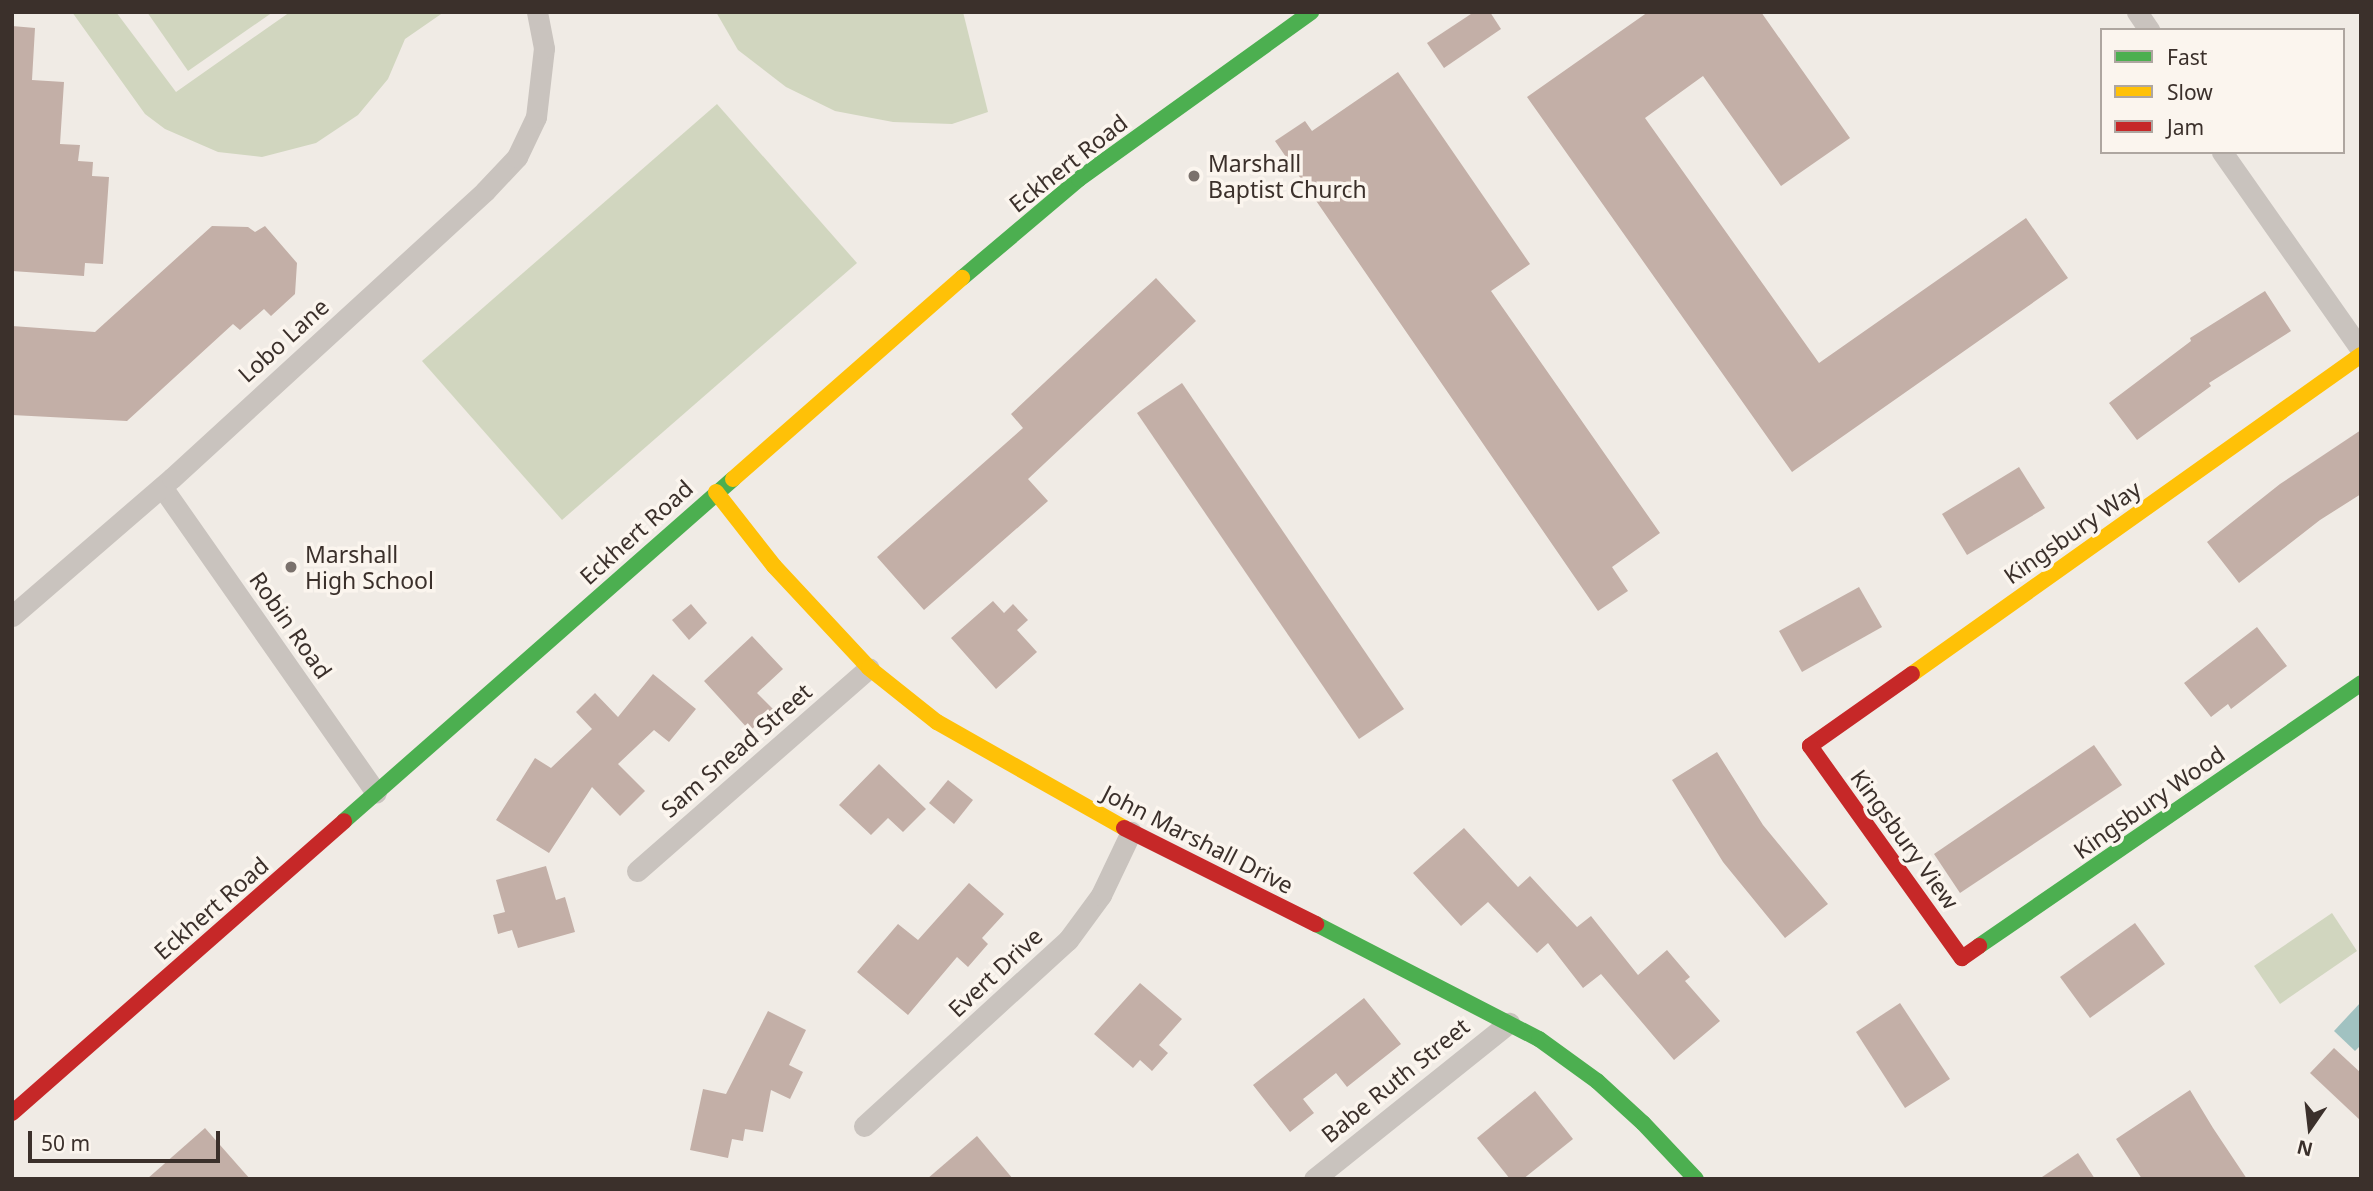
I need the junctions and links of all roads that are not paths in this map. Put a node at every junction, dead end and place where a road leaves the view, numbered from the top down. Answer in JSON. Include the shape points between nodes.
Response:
{"nodes":[{"id":1,"x":537,"y":12,"type":"edge"},
{"id":2,"x":2137,"y":12,"type":"edge"},
{"id":3,"x":1310,"y":13,"type":"edge"},
{"id":4,"x":2147,"y":28,"type":"edge"},
{"id":5,"x":2223,"y":154,"type":"edge"},
{"id":6,"x":2361,"y":350,"type":"edge"},
{"id":7,"x":2361,"y":355,"type":"edge"},
{"id":8,"x":162,"y":486,"type":"junction"},
{"id":9,"x":716,"y":492,"type":"junction"},
{"id":10,"x":12,"y":616,"type":"edge"},
{"id":11,"x":869,"y":668,"type":"junction"},
{"id":12,"x":2361,"y":683,"type":"edge"},
{"id":13,"x":1810,"y":746,"type":"joint"},
{"id":14,"x":376,"y":793,"type":"junction"},
{"id":15,"x":1131,"y":832,"type":"junction"},
{"id":16,"x":637,"y":871,"type":"dead end"},
{"id":17,"x":1962,"y":958,"type":"joint"},
{"id":18,"x":1509,"y":1023,"type":"junction"},
{"id":19,"x":12,"y":1112,"type":"edge"},
{"id":20,"x":863,"y":1126,"type":"dead end"},
{"id":21,"x":1314,"y":1179,"type":"edge"},
{"id":22,"x":1696,"y":1179,"type":"edge"}],
"edges":[{"from":1,"to":8,"type":"street","name":"Lobo Lane","via":[[544,48],[536,117],[517,157]]},
{"from":2,"to":4,"type":"street"},
{"from":3,"to":9,"type":"street","name":"Eckhert Road","via":[[1079,179]]},
{"from":5,"to":6,"type":"street"},
{"from":7,"to":13,"type":"street","name":"Kingsbury Way"},
{"from":8,"to":10,"type":"street","name":"Lobo Lane"},
{"from":8,"to":14,"type":"street","name":"Robin Road"},
{"from":9,"to":11,"type":"street","name":"John Marshall Drive","via":[[774,566]]},
{"from":9,"to":14,"type":"street","name":"Eckhert Road"},
{"from":11,"to":15,"type":"street","name":"John Marshall Drive","via":[[971,744]]},
{"from":11,"to":16,"type":"street","name":"Sam Snead Street"},
{"from":12,"to":17,"type":"street","name":"Kingsbury Wood"},
{"from":13,"to":17,"type":"street","name":"Kingsbury View"},
{"from":14,"to":19,"type":"street","name":"Eckhert Road"},
{"from":15,"to":18,"type":"street","name":"John Marshall Drive"},
{"from":15,"to":20,"type":"street","name":"Evert Drive","via":[[1101,895],[1068,940]]},
{"from":18,"to":21,"type":"street","name":"Babe Ruth Street"},
{"from":18,"to":22,"type":"street","name":"John Marshall Drive","via":[[1597,1081]]}]}
